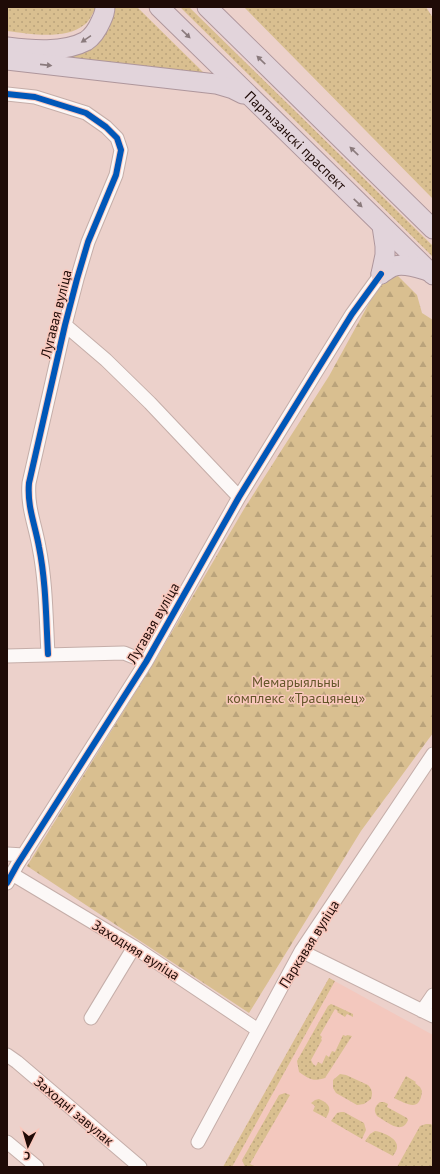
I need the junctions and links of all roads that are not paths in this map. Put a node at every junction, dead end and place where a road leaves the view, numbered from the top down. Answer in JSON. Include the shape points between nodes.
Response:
{"nodes":[{"id":1,"x":105,"y":7,"type":"edge"},
{"id":2,"x":158,"y":7,"type":"edge"},
{"id":3,"x":207,"y":7,"type":"edge"},
{"id":4,"x":7,"y":47,"type":"edge"},
{"id":5,"x":7,"y":60,"type":"edge"},
{"id":6,"x":7,"y":94,"type":"edge"},
{"id":7,"x":250,"y":97,"type":"junction"},
{"id":8,"x":382,"y":226,"type":"junction"},
{"id":9,"x":433,"y":229,"type":"edge"},
{"id":10,"x":431,"y":273,"type":"edge"},
{"id":11,"x":381,"y":274,"type":"junction"},
{"id":12,"x":65,"y":325,"type":"junction"},
{"id":13,"x":240,"y":497,"type":"junction"},
{"id":14,"x":48,"y":654,"type":"junction"},
{"id":15,"x":7,"y":656,"type":"edge"},
{"id":16,"x":146,"y":662,"type":"junction"},
{"id":17,"x":433,"y":754,"type":"edge"},
{"id":18,"x":7,"y":854,"type":"edge"},
{"id":19,"x":24,"y":854,"type":"junction"},
{"id":20,"x":9,"y":879,"type":"edge"},
{"id":21,"x":134,"y":947,"type":"junction"},
{"id":22,"x":301,"y":951,"type":"junction"},
{"id":23,"x":433,"y":995,"type":"edge"},
{"id":24,"x":428,"y":1014,"type":"edge"},
{"id":25,"x":91,"y":1018,"type":"dead end"},
{"id":26,"x":258,"y":1030,"type":"junction"},
{"id":27,"x":7,"y":1055,"type":"edge"},
{"id":28,"x":7,"y":1142,"type":"edge"},
{"id":29,"x":198,"y":1142,"type":"dead end"},
{"id":30,"x":37,"y":1167,"type":"edge"},
{"id":31,"x":140,"y":1167,"type":"edge"}],
"edges":[{"from":1,"to":4,"type":"highway","one_way":true,"via":[[98,28],[87,40],[68,48]]},
{"from":2,"to":7,"type":"highway","name":"Партызанскі праспект","one_way":true},
{"from":9,"to":3,"type":"highway","one_way":true},
{"from":5,"to":7,"type":"highway","one_way":true,"via":[[216,84]]},
{"from":6,"to":12,"type":"street","name":"Лугавая вуліца","via":[[35,97],[86,113],[117,138],[121,150],[116,175],[88,242]]},
{"from":7,"to":8,"type":"highway","name":"Партызанскі праспект","one_way":true},
{"from":8,"to":10,"type":"highway","name":"Партызанскі праспект"},
{"from":8,"to":11,"type":"highway","via":[[385,255]]},
{"from":10,"to":11,"type":"highway","via":[[417,268],[397,266]]},
{"from":11,"to":13,"type":"street","name":"Лугавая вуліца","via":[[348,321]]},
{"from":12,"to":13,"type":"street","name":"Лугавая вуліца","via":[[150,402]]},
{"from":12,"to":14,"type":"street","name":"Лугавая вуліца","via":[[29,483],[29,506],[43,577]]},
{"from":13,"to":16,"type":"street","name":"Лугавая вуліца"},
{"from":14,"to":15,"type":"street","name":"Лугавая вуліца"},
{"from":14,"to":16,"type":"street","name":"Лугавая вуліца","via":[[124,653]]},
{"from":16,"to":19,"type":"street","name":"Лугавая вуліца"},
{"from":17,"to":22,"type":"street","name":"Паркавая вуліца"},
{"from":18,"to":19,"type":"street"},
{"from":19,"to":20,"type":"street","name":"Лугавая вуліца"},
{"from":20,"to":21,"type":"street","name":"Заходняя вуліца"},
{"from":21,"to":25,"type":"street"},
{"from":21,"to":26,"type":"street","name":"Заходняя вуліца"},
{"from":22,"to":24,"type":"street"},
{"from":22,"to":26,"type":"street","name":"Паркавая вуліца"},
{"from":23,"to":24,"type":"street"},
{"from":26,"to":29,"type":"street","name":"Паркавая вуліца"},
{"from":27,"to":31,"type":"street","name":"Заходні завулак"},
{"from":28,"to":30,"type":"street"}]}
